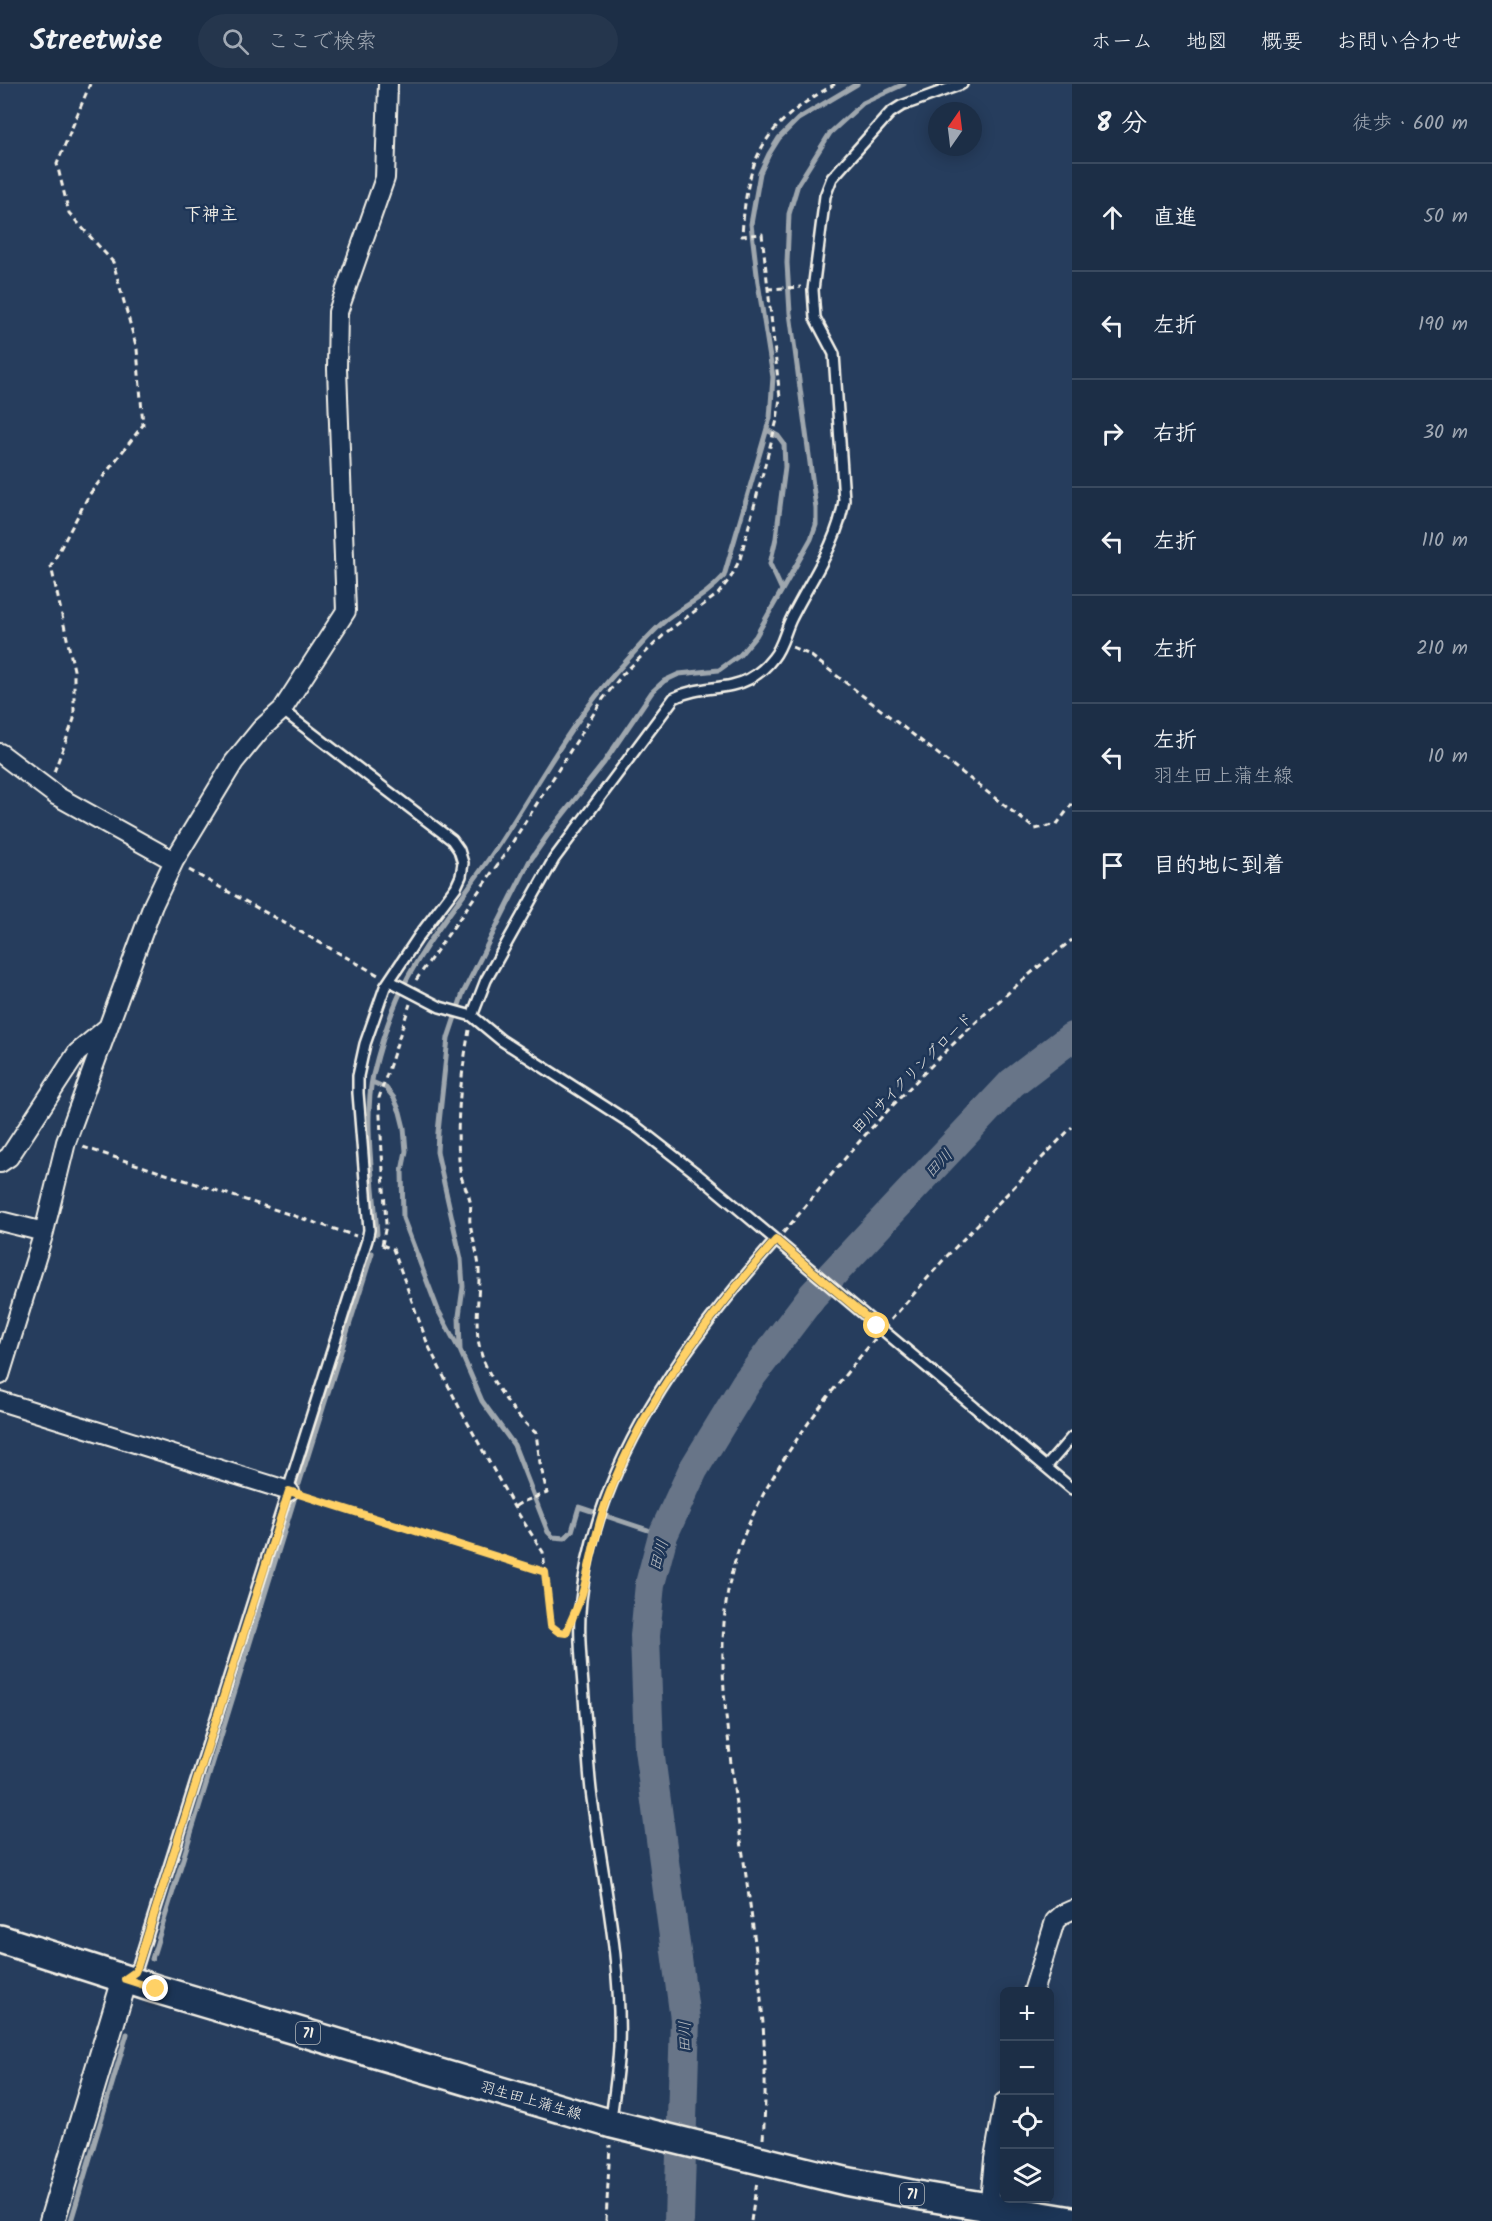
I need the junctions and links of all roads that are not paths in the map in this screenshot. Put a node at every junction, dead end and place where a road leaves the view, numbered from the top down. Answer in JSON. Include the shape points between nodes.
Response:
{"nodes":[{"id":1,"x":388,"y":84,"type":"edge"},
{"id":2,"x":963,"y":84,"type":"edge"},
{"id":3,"x":282,"y":710,"type":"junction"},
{"id":4,"x":0,"y":753,"type":"edge"},
{"id":5,"x":174,"y":861,"type":"junction"},
{"id":6,"x":390,"y":981,"type":"junction"},
{"id":7,"x":472,"y":1016,"type":"junction"},
{"id":8,"x":108,"y":1027,"type":"junction"},
{"id":9,"x":0,"y":1163,"type":"edge"},
{"id":10,"x":0,"y":1221,"type":"edge"},
{"id":11,"x":44,"y":1232,"type":"junction"},
{"id":12,"x":779,"y":1240,"type":"junction"},
{"id":13,"x":0,"y":1375,"type":"edge"},
{"id":14,"x":0,"y":1401,"type":"edge"},
{"id":15,"x":1072,"y":1437,"type":"edge"},
{"id":16,"x":1046,"y":1467,"type":"junction"},
{"id":17,"x":1072,"y":1489,"type":"edge"},
{"id":18,"x":289,"y":1491,"type":"junction"},
{"id":19,"x":1072,"y":1910,"type":"edge"},
{"id":20,"x":0,"y":1940,"type":"edge"},
{"id":21,"x":125,"y":1979,"type":"junction"},
{"id":22,"x":1035,"y":1987,"type":"edge"},
{"id":23,"x":613,"y":2125,"type":"junction"},
{"id":24,"x":1000,"y":2128,"type":"edge"},
{"id":25,"x":989,"y":2214,"type":"edge"},
{"id":26,"x":52,"y":2221,"type":"edge"},
{"id":27,"x":1072,"y":2221,"type":"edge"}],
"edges":[{"from":1,"to":3,"type":"street","via":[[385,178],[338,312],[346,611]]},
{"from":2,"to":7,"type":"lane","via":[[890,113],[832,178],[825,196],[813,290],[815,318],[834,354],[844,500],[830,547],[791,618],[783,642],[774,657],[747,680],[674,698],[554,859],[486,980]]},
{"from":3,"to":5,"type":"street","via":[[234,762]]},
{"from":3,"to":6,"type":"lane","via":[[452,840],[459,850],[463,863],[456,887]]},
{"from":4,"to":5,"type":"street","via":[[47,789]]},
{"from":5,"to":8,"type":"street","via":[[153,905]]},
{"from":6,"to":7,"type":"lane","via":[[440,1007]]},
{"from":6,"to":18,"type":"lane","via":[[365,1044],[358,1076],[369,1230]]},
{"from":7,"to":12,"type":"lane","via":[[501,1040],[638,1128]]},
{"from":8,"to":9,"type":"street","via":[[77,1053],[9,1158]]},
{"from":8,"to":11,"type":"street","via":[[66,1142]]},
{"from":10,"to":11,"type":"street"},
{"from":11,"to":13,"type":"street"},
{"from":12,"to":16,"type":"lane","via":[[879,1329]]},
{"from":12,"to":23,"type":"lane","via":[[703,1330],[642,1422],[608,1496],[581,1601],[592,1798],[618,2004]]},
{"from":14,"to":18,"type":"street"},
{"from":15,"to":16,"type":"lane"},
{"from":16,"to":17,"type":"lane"},
{"from":18,"to":21,"type":"lane","via":[[138,1965]]},
{"from":19,"to":22,"type":"street","via":[[1055,1921]]},
{"from":20,"to":21,"type":"main road","name":"羽生田上蒲生線","number":"71"},
{"from":21,"to":23,"type":"main road","name":"羽生田上蒲生線","number":"71"},
{"from":21,"to":26,"type":"street"},
{"from":23,"to":25,"type":"main road","name":"羽生田上蒲生線","number":"71"},
{"from":24,"to":25,"type":"street"},
{"from":25,"to":27,"type":"main road","name":"羽生田上蒲生線","number":"71"}]}
